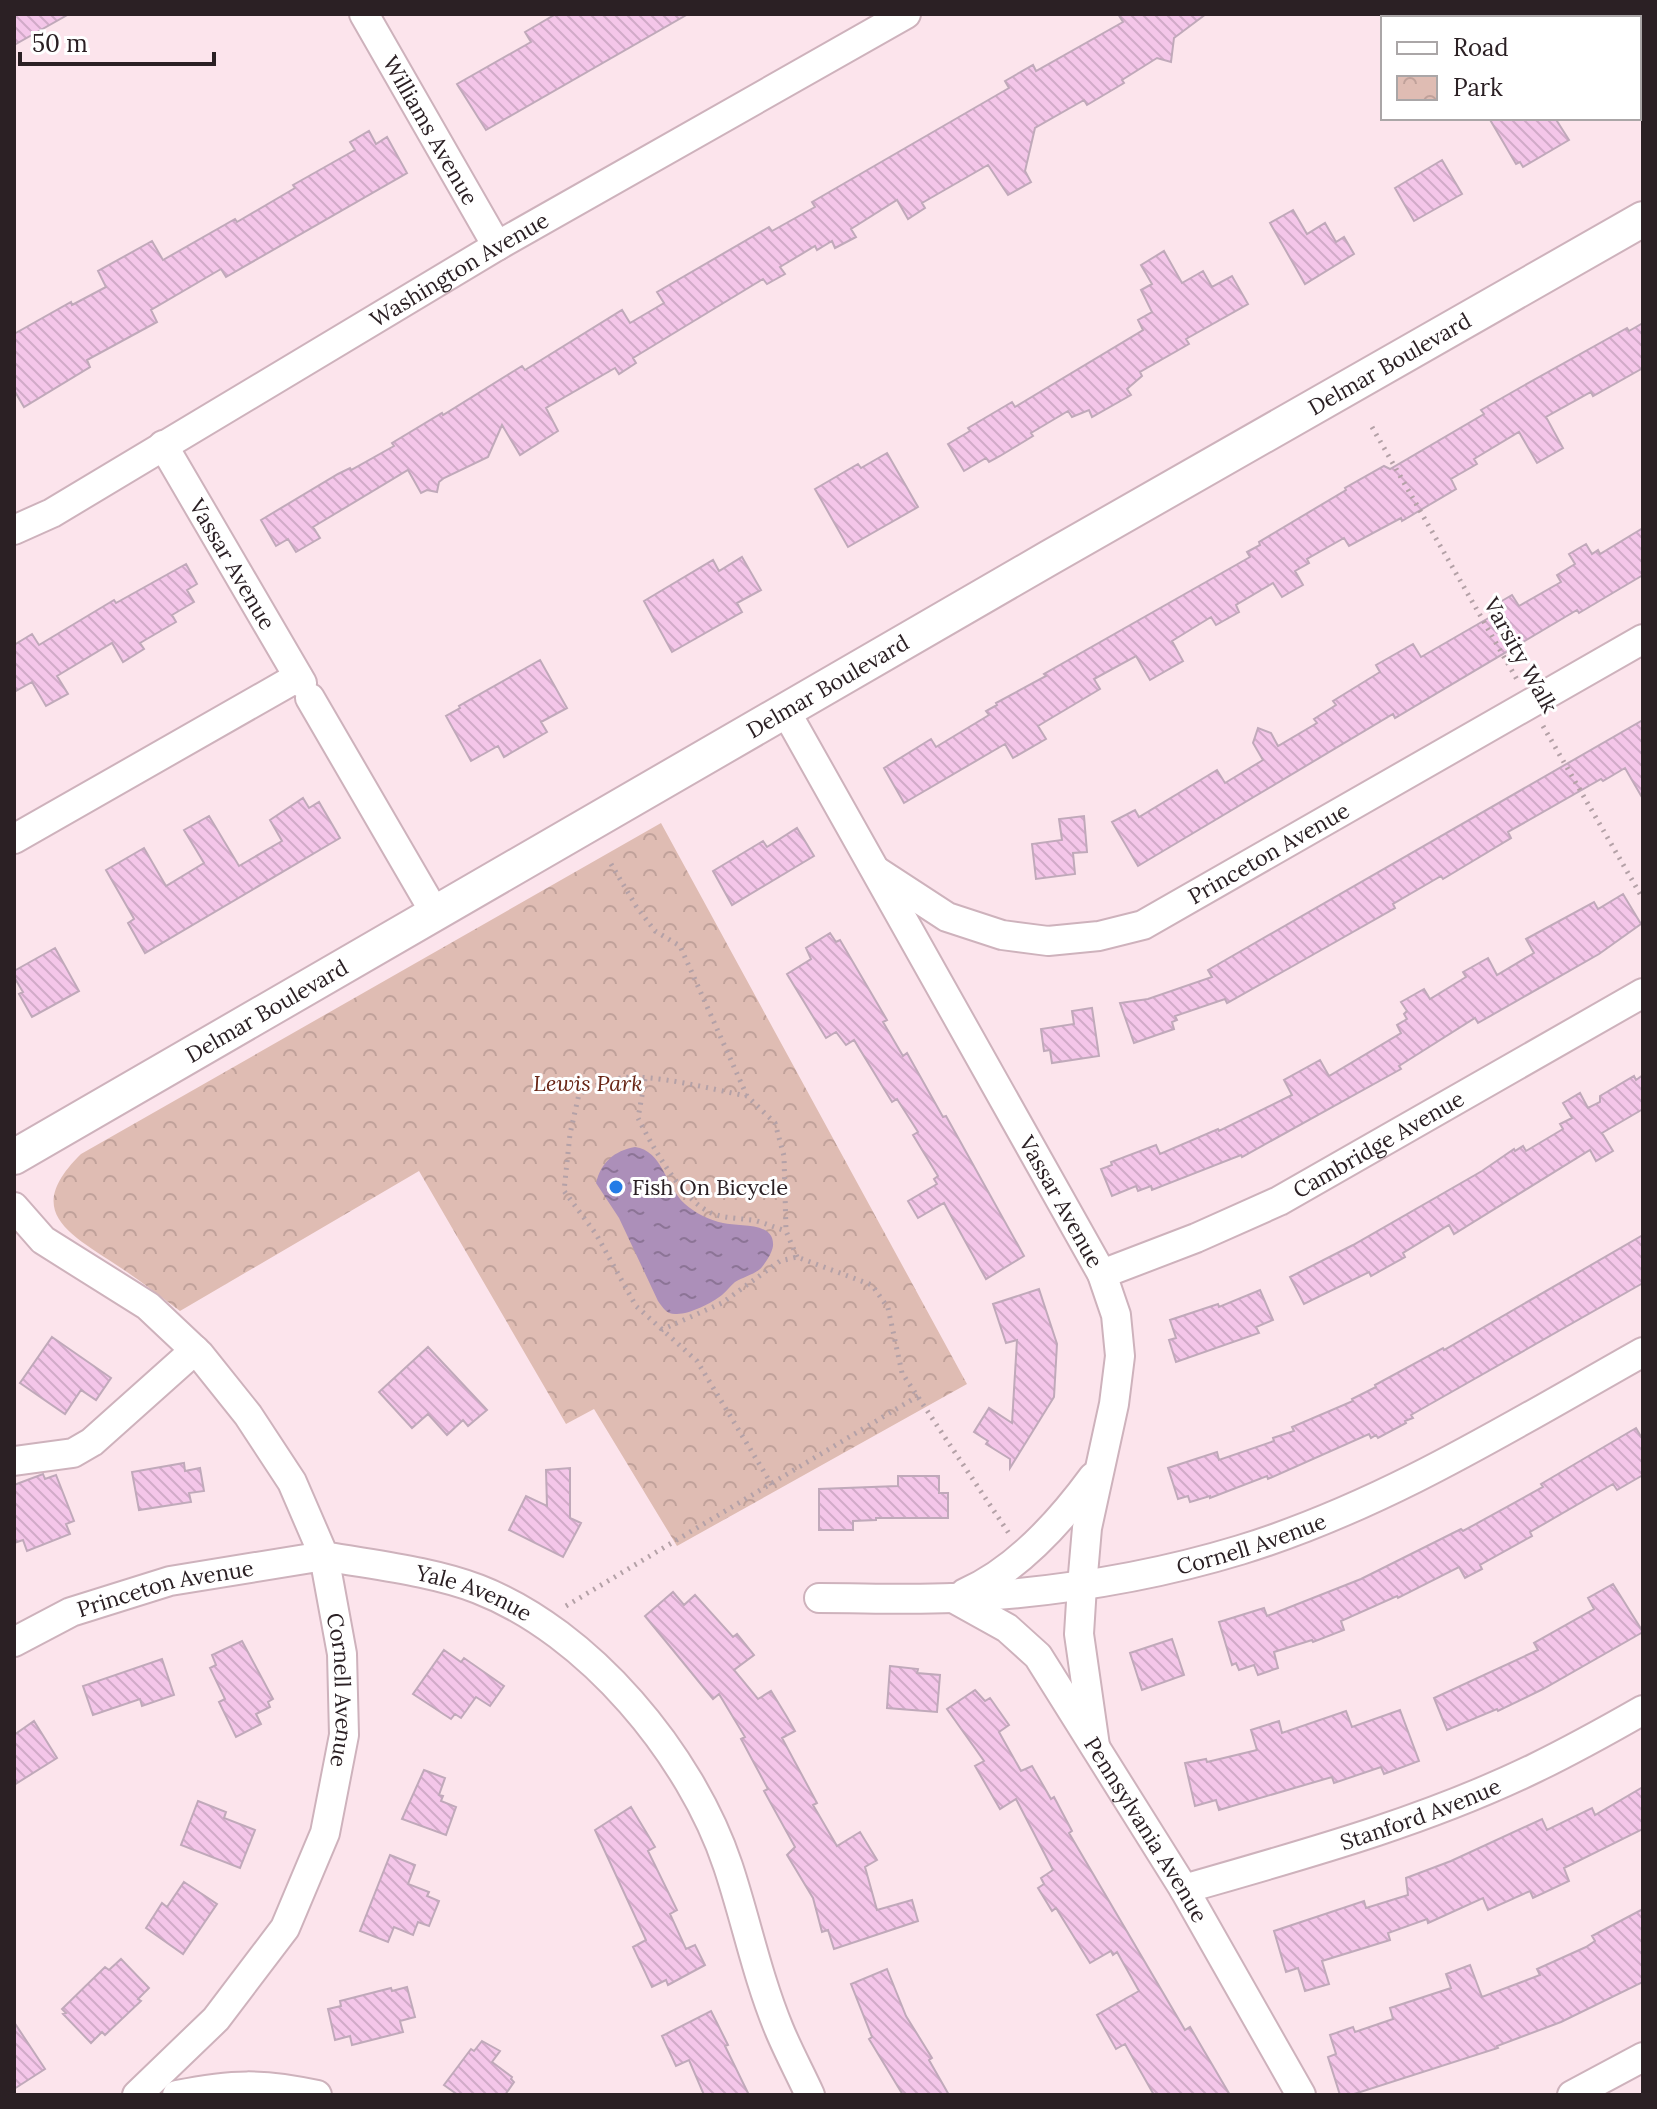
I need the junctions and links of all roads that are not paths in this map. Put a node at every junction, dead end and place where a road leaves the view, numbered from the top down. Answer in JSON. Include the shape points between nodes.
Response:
{"nodes":[{"id":1,"x":364,"y":14,"type":"edge"},
{"id":2,"x":906,"y":14,"type":"edge"},
{"id":3,"x":1643,"y":219,"type":"edge"},
{"id":4,"x":497,"y":246,"type":"junction"},
{"id":5,"x":163,"y":445,"type":"junction"},
{"id":6,"x":14,"y":530,"type":"edge"},
{"id":7,"x":1643,"y":639,"type":"edge"},
{"id":8,"x":303,"y":686,"type":"junction"},
{"id":9,"x":785,"y":710,"type":"junction"},
{"id":10,"x":14,"y":839,"type":"edge"},
{"id":11,"x":874,"y":869,"type":"junction"},
{"id":12,"x":435,"y":913,"type":"junction"},
{"id":13,"x":1643,"y":993,"type":"edge"},
{"id":14,"x":14,"y":1157,"type":"edge"},
{"id":15,"x":14,"y":1207,"type":"edge"},
{"id":16,"x":1102,"y":1274,"type":"junction"},
{"id":17,"x":195,"y":1350,"type":"junction"},
{"id":18,"x":1643,"y":1352,"type":"edge"},
{"id":19,"x":14,"y":1461,"type":"edge"},
{"id":20,"x":1097,"y":1471,"type":"junction"},
{"id":21,"x":324,"y":1556,"type":"junction"},
{"id":22,"x":1082,"y":1586,"type":"junction"},
{"id":23,"x":819,"y":1598,"type":"dead end"},
{"id":24,"x":953,"y":1598,"type":"junction"},
{"id":25,"x":14,"y":1642,"type":"edge"},
{"id":26,"x":1643,"y":1710,"type":"edge"},
{"id":27,"x":1095,"y":1746,"type":"junction"},
{"id":28,"x":1184,"y":1889,"type":"junction"},
{"id":29,"x":1643,"y":2057,"type":"edge"},
{"id":30,"x":1580,"y":2090,"type":"edge"},
{"id":31,"x":137,"y":2095,"type":"edge"},
{"id":32,"x":177,"y":2095,"type":"edge"},
{"id":33,"x":317,"y":2095,"type":"edge"},
{"id":34,"x":810,"y":2095,"type":"edge"},
{"id":35,"x":1301,"y":2095,"type":"edge"},
{"id":36,"x":1555,"y":2095,"type":"edge"}],
"edges":[{"from":1,"to":4,"type":"street","name":"Williams Avenue"},
{"from":2,"to":4,"type":"street","name":"Washington Avenue"},
{"from":3,"to":9,"type":"main road","name":"Delmar Boulevard"},
{"from":4,"to":5,"type":"street","name":"Washington Avenue"},
{"from":5,"to":6,"type":"street","name":"Washington Avenue","via":[[52,513]]},
{"from":5,"to":8,"type":"street","name":"Vassar Avenue"},
{"from":7,"to":11,"type":"street","name":"Princeton Avenue","via":[[1143,925],[1048,941],[1002,935],[947,917]]},
{"from":8,"to":10,"type":"street"},
{"from":8,"to":12,"type":"street","name":"Vassar Avenue"},
{"from":9,"to":11,"type":"street","name":"Vassar Avenue"},
{"from":9,"to":12,"type":"main road","name":"Delmar Boulevard"},
{"from":11,"to":16,"type":"street","name":"Vassar Avenue"},
{"from":12,"to":14,"type":"main road","name":"Delmar Boulevard"},
{"from":13,"to":16,"type":"street","name":"Cambridge Avenue","via":[[1279,1201]]},
{"from":15,"to":17,"type":"street","via":[[43,1240],[148,1306]]},
{"from":16,"to":20,"type":"street","name":"Vassar Avenue","via":[[1116,1315],[1120,1356]]},
{"from":17,"to":19,"type":"street","via":[[92,1442],[73,1453]]},
{"from":17,"to":21,"type":"street","via":[[248,1415],[292,1482]]},
{"from":18,"to":22,"type":"street","name":"Cornell Avenue","via":[[1408,1482],[1318,1521],[1241,1550]]},
{"from":20,"to":22,"type":"street","name":"Vassar Avenue"},
{"from":20,"to":24,"type":"street","via":[[1068,1511],[1024,1552],[981,1586]]},
{"from":21,"to":25,"type":"street","name":"Princeton Avenue","via":[[170,1581],[71,1612]]},
{"from":21,"to":31,"type":"street","name":"Cornell Avenue","via":[[342,1654],[344,1735],[325,1833],[285,1928],[216,2019]]},
{"from":21,"to":34,"type":"street","name":"Yale Avenue","via":[[477,1589],[523,1610],[612,1680],[654,1728],[699,1802],[727,1864],[779,2028]]},
{"from":22,"to":24,"type":"street","name":"Cornell Avenue"},
{"from":22,"to":27,"type":"street","name":"Vassar Avenue","via":[[1079,1634]]},
{"from":23,"to":24,"type":"street","name":"Cornell Avenue"},
{"from":24,"to":27,"type":"street","name":"Pennsylvania Avenue","via":[[1007,1628],[1038,1656]]},
{"from":26,"to":28,"type":"street","name":"Stanford Avenue","via":[[1534,1769],[1452,1803]]},
{"from":27,"to":28,"type":"street","name":"Pennsylvania Avenue"},
{"from":28,"to":35,"type":"street","name":"Pennsylvania Avenue"},
{"from":29,"to":30,"type":"street"},
{"from":30,"to":36,"type":"street"},
{"from":32,"to":33,"type":"street","via":[[225,2085]]}]}
